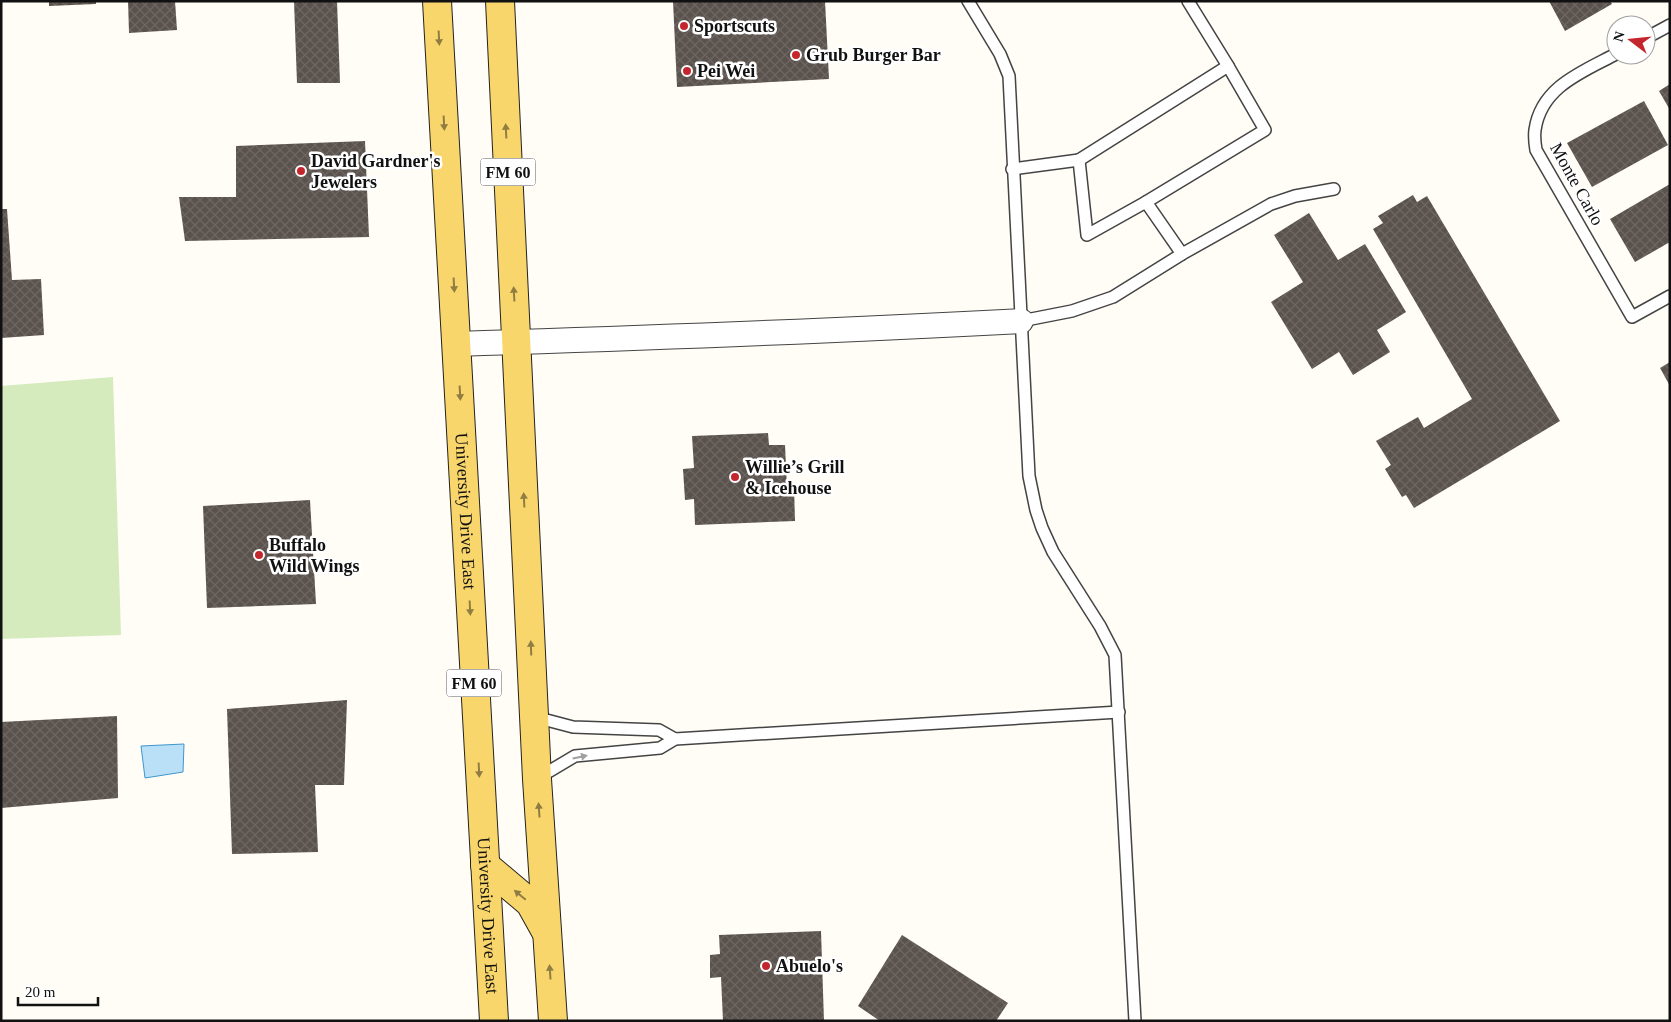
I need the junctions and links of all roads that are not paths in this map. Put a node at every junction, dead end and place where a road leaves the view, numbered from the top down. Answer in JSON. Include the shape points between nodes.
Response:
{"nodes":[{"id":1,"x":437,"y":1,"type":"edge"},
{"id":2,"x":500,"y":1,"type":"edge"},
{"id":3,"x":968,"y":1,"type":"edge"},
{"id":4,"x":1188,"y":1,"type":"edge"},
{"id":5,"x":1670,"y":26,"type":"edge"},
{"id":6,"x":1656,"y":33,"type":"edge"},
{"id":7,"x":1606,"y":59,"type":"edge"},
{"id":8,"x":1228,"y":66,"type":"junction"},
{"id":9,"x":1079,"y":160,"type":"junction"},
{"id":10,"x":1012,"y":169,"type":"junction"},
{"id":11,"x":1334,"y":189,"type":"dead end"},
{"id":12,"x":1146,"y":202,"type":"junction"},
{"id":13,"x":1182,"y":254,"type":"junction"},
{"id":14,"x":1670,"y":296,"type":"edge"},
{"id":15,"x":1021,"y":322,"type":"junction"},
{"id":16,"x":517,"y":342,"type":"junction"},
{"id":17,"x":457,"y":344,"type":"junction"},
{"id":18,"x":1119,"y":712,"type":"junction"},
{"id":19,"x":534,"y":717,"type":"junction"},
{"id":20,"x":675,"y":738,"type":"junction"},
{"id":21,"x":537,"y":779,"type":"junction"},
{"id":22,"x":485,"y":865,"type":"junction"},
{"id":23,"x":547,"y":933,"type":"junction"},
{"id":24,"x":494,"y":1021,"type":"edge"},
{"id":25,"x":553,"y":1021,"type":"edge"},
{"id":26,"x":1135,"y":1021,"type":"edge"}],
"edges":[{"from":1,"to":17,"type":"main road","name":"University Drive East","number":"FM 60","one_way":true},
{"from":16,"to":2,"type":"main road","number":"FM 60","one_way":true},
{"from":3,"to":10,"type":"lane","via":[[1000,54],[1009,76]]},
{"from":4,"to":8,"type":"lane"},
{"from":5,"to":6,"type":"lane"},
{"from":7,"to":14,"type":"lane","name":"Monte Carlo","via":[[1566,80],[1550,95],[1535,130],[1536,150],[1632,317]]},
{"from":8,"to":9,"type":"lane"},
{"from":8,"to":12,"type":"lane","via":[[1265,130]]},
{"from":9,"to":10,"type":"lane"},
{"from":9,"to":12,"type":"lane","via":[[1088,235]]},
{"from":10,"to":15,"type":"lane"},
{"from":11,"to":13,"type":"lane","via":[[1271,204]]},
{"from":12,"to":13,"type":"lane"},
{"from":13,"to":15,"type":"lane","via":[[1113,297],[1072,311]]},
{"from":15,"to":16,"type":"street"},
{"from":15,"to":18,"type":"lane","via":[[1029,476],[1036,510],[1053,552],[1115,655]]},
{"from":16,"to":17,"type":"street"},
{"from":19,"to":16,"type":"main road","number":"FM 60","one_way":true},
{"from":17,"to":22,"type":"main road","name":"University Drive East","number":"FM 60","one_way":true},
{"from":18,"to":20,"type":"lane"},
{"from":18,"to":26,"type":"lane"},
{"from":19,"to":20,"type":"lane","via":[[573,726],[659,730]]},
{"from":19,"to":21,"type":"main road","number":"FM 60"},
{"from":21,"to":20,"type":"lane","one_way":true,"via":[[575,756],[660,748]]},
{"from":23,"to":21,"type":"main road","number":"FM 60","one_way":true},
{"from":23,"to":22,"type":"main road","one_way":true,"via":[[530,903]]},
{"from":22,"to":24,"type":"main road","name":"University Drive East","number":"FM 60"},
{"from":25,"to":23,"type":"main road","number":"FM 60","one_way":true}]}
